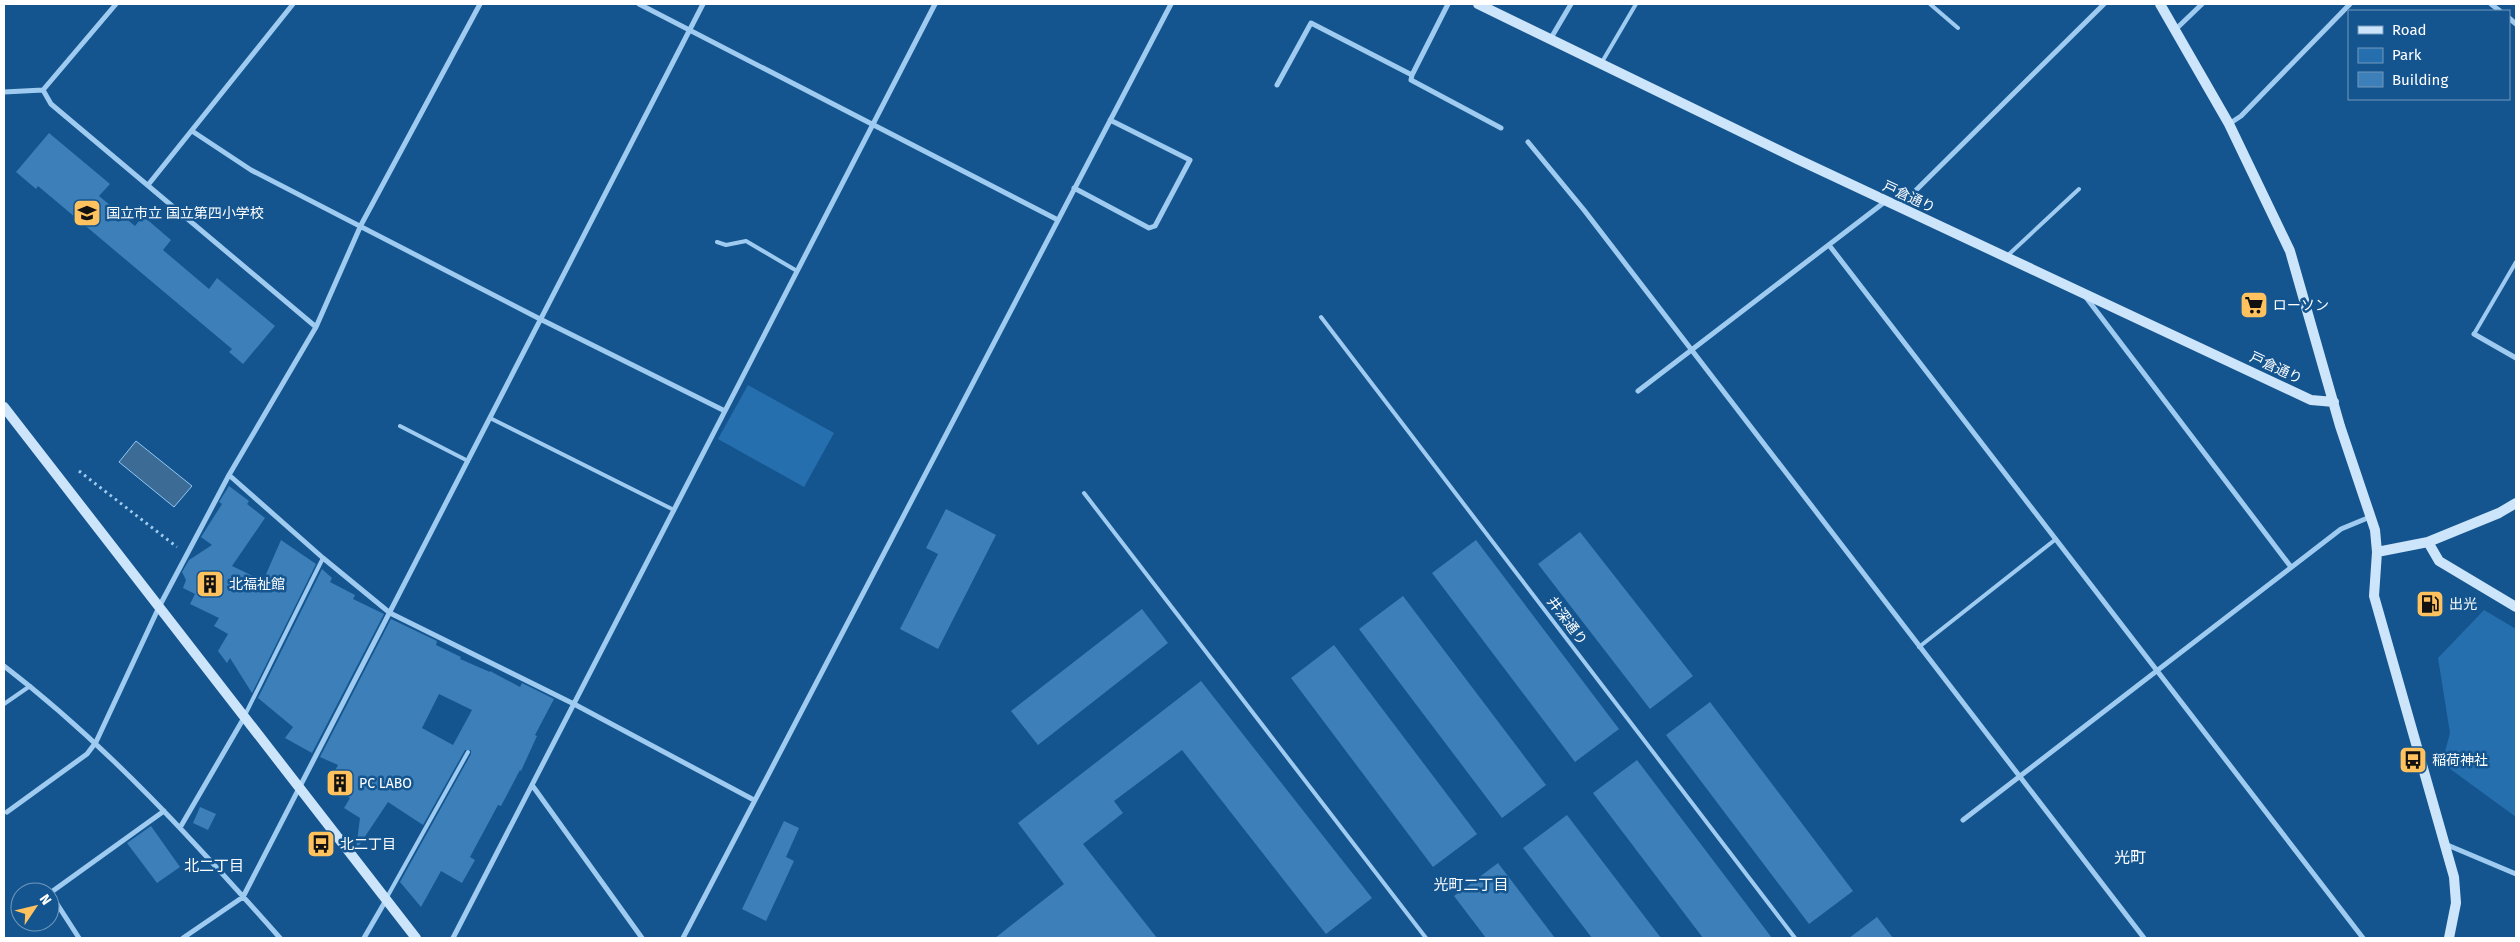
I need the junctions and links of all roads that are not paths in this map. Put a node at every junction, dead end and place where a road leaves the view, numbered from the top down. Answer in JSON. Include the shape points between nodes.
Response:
{"nodes":[{"id":1,"x":116,"y":4,"type":"edge"},
{"id":2,"x":293,"y":4,"type":"edge"},
{"id":3,"x":480,"y":4,"type":"edge"},
{"id":4,"x":639,"y":4,"type":"edge"},
{"id":5,"x":703,"y":4,"type":"edge"},
{"id":6,"x":935,"y":4,"type":"edge"},
{"id":7,"x":1170,"y":4,"type":"edge"},
{"id":8,"x":1448,"y":4,"type":"edge"},
{"id":9,"x":1571,"y":4,"type":"edge"},
{"id":10,"x":1636,"y":4,"type":"edge"},
{"id":11,"x":1930,"y":4,"type":"edge"},
{"id":12,"x":2104,"y":4,"type":"edge"},
{"id":13,"x":2160,"y":4,"type":"edge"},
{"id":14,"x":2202,"y":4,"type":"edge"},
{"id":15,"x":2350,"y":4,"type":"edge"},
{"id":16,"x":1485,"y":5,"type":"edge"},
{"id":17,"x":1958,"y":28,"type":"dead end"},
{"id":18,"x":690,"y":30,"type":"junction"},
{"id":19,"x":2175,"y":30,"type":"junction"},
{"id":20,"x":1551,"y":38,"type":"junction"},
{"id":21,"x":1602,"y":63,"type":"junction"},
{"id":22,"x":1412,"y":75,"type":"junction"},
{"id":23,"x":1277,"y":85,"type":"dead end"},
{"id":24,"x":43,"y":90,"type":"junction"},
{"id":25,"x":4,"y":92,"type":"edge"},
{"id":26,"x":1110,"y":120,"type":"junction"},
{"id":27,"x":873,"y":124,"type":"junction"},
{"id":28,"x":2229,"y":124,"type":"junction"},
{"id":29,"x":1501,"y":128,"type":"dead end"},
{"id":30,"x":192,"y":130,"type":"junction"},
{"id":31,"x":1528,"y":142,"type":"dead end"},
{"id":32,"x":148,"y":185,"type":"junction"},
{"id":33,"x":1074,"y":188,"type":"junction"},
{"id":34,"x":2079,"y":188,"type":"dead end"},
{"id":35,"x":1886,"y":201,"type":"junction"},
{"id":36,"x":1898,"y":207,"type":"junction"},
{"id":37,"x":1058,"y":220,"type":"junction"},
{"id":38,"x":361,"y":225,"type":"junction"},
{"id":39,"x":717,"y":242,"type":"dead end"},
{"id":40,"x":1829,"y":245,"type":"junction"},
{"id":41,"x":2006,"y":257,"type":"junction"},
{"id":42,"x":2516,"y":262,"type":"edge"},
{"id":43,"x":797,"y":271,"type":"junction"},
{"id":44,"x":2083,"y":294,"type":"junction"},
{"id":45,"x":1321,"y":316,"type":"dead end"},
{"id":46,"x":540,"y":319,"type":"junction"},
{"id":47,"x":316,"y":326,"type":"junction"},
{"id":48,"x":2474,"y":334,"type":"joint"},
{"id":49,"x":1690,"y":350,"type":"junction"},
{"id":50,"x":2516,"y":358,"type":"edge"},
{"id":51,"x":1638,"y":391,"type":"dead end"},
{"id":52,"x":2334,"y":402,"type":"junction"},
{"id":53,"x":4,"y":407,"type":"edge"},
{"id":54,"x":725,"y":411,"type":"junction"},
{"id":55,"x":490,"y":418,"type":"junction"},
{"id":56,"x":400,"y":426,"type":"dead end"},
{"id":57,"x":468,"y":462,"type":"junction"},
{"id":58,"x":229,"y":475,"type":"junction"},
{"id":59,"x":1084,"y":493,"type":"dead end"},
{"id":60,"x":2516,"y":503,"type":"edge"},
{"id":61,"x":674,"y":510,"type":"junction"},
{"id":62,"x":2370,"y":517,"type":"junction"},
{"id":63,"x":2056,"y":538,"type":"junction"},
{"id":64,"x":2428,"y":542,"type":"junction"},
{"id":65,"x":2377,"y":552,"type":"junction"},
{"id":66,"x":322,"y":558,"type":"junction"},
{"id":67,"x":2291,"y":567,"type":"junction"},
{"id":68,"x":159,"y":607,"type":"junction"},
{"id":69,"x":2516,"y":607,"type":"edge"},
{"id":70,"x":390,"y":613,"type":"junction"},
{"id":71,"x":1919,"y":646,"type":"junction"},
{"id":72,"x":4,"y":666,"type":"edge"},
{"id":73,"x":2157,"y":670,"type":"junction"},
{"id":74,"x":30,"y":686,"type":"junction"},
{"id":75,"x":4,"y":704,"type":"edge"},
{"id":76,"x":574,"y":704,"type":"junction"},
{"id":77,"x":245,"y":715,"type":"junction"},
{"id":78,"x":96,"y":742,"type":"junction"},
{"id":79,"x":468,"y":752,"type":"dead end"},
{"id":80,"x":2020,"y":777,"type":"junction"},
{"id":81,"x":532,"y":786,"type":"junction"},
{"id":82,"x":299,"y":787,"type":"junction"},
{"id":83,"x":754,"y":800,"type":"junction"},
{"id":84,"x":164,"y":810,"type":"junction"},
{"id":85,"x":8,"y":812,"type":"dead end"},
{"id":86,"x":1963,"y":820,"type":"dead end"},
{"id":87,"x":181,"y":826,"type":"junction"},
{"id":88,"x":2444,"y":844,"type":"junction"},
{"id":89,"x":2516,"y":874,"type":"edge"},
{"id":90,"x":243,"y":897,"type":"junction"},
{"id":91,"x":386,"y":900,"type":"junction"},
{"id":92,"x":79,"y":938,"type":"edge"},
{"id":93,"x":183,"y":938,"type":"edge"},
{"id":94,"x":280,"y":938,"type":"edge"},
{"id":95,"x":364,"y":938,"type":"edge"},
{"id":96,"x":416,"y":938,"type":"edge"},
{"id":97,"x":453,"y":938,"type":"edge"},
{"id":98,"x":642,"y":938,"type":"edge"},
{"id":99,"x":683,"y":938,"type":"edge"},
{"id":100,"x":1426,"y":938,"type":"edge"},
{"id":101,"x":1795,"y":938,"type":"edge"},
{"id":102,"x":2144,"y":938,"type":"edge"},
{"id":103,"x":2363,"y":938,"type":"edge"},
{"id":104,"x":2449,"y":938,"type":"edge"}],
"edges":[{"from":1,"to":24,"type":"street"},
{"from":2,"to":30,"type":"street"},
{"from":3,"to":38,"type":"street"},
{"from":4,"to":18,"type":"street"},
{"from":5,"to":18,"type":"street"},
{"from":6,"to":27,"type":"street"},
{"from":7,"to":26,"type":"street"},
{"from":8,"to":22,"type":"street"},
{"from":9,"to":20,"type":"street"},
{"from":10,"to":21,"type":"lane"},
{"from":11,"to":17,"type":"lane"},
{"from":12,"to":36,"type":"street"},
{"from":13,"to":19,"type":"street"},
{"from":14,"to":19,"type":"street"},
{"from":15,"to":28,"type":"street","via":[[2241,116]]},
{"from":16,"to":20,"type":"street","name":"戸倉通り"},
{"from":18,"to":27,"type":"street"},
{"from":18,"to":46,"type":"street"},
{"from":19,"to":28,"type":"street"},
{"from":20,"to":21,"type":"street","name":"戸倉通り"},
{"from":21,"to":35,"type":"street","name":"戸倉通り"},
{"from":22,"to":23,"type":"street","via":[[1311,23]]},
{"from":22,"to":29,"type":"street","via":[[1411,80]]},
{"from":24,"to":25,"type":"street"},
{"from":24,"to":32,"type":"street","via":[[52,104]]},
{"from":26,"to":33,"type":"street"},
{"from":26,"to":33,"type":"street","via":[[1190,160],[1155,226],[1149,228]]},
{"from":27,"to":37,"type":"street"},
{"from":27,"to":43,"type":"street"},
{"from":28,"to":52,"type":"street","via":[[2290,251]]},
{"from":30,"to":32,"type":"street"},
{"from":30,"to":38,"type":"street","via":[[251,170]]},
{"from":31,"to":49,"type":"street"},
{"from":32,"to":47,"type":"street"},
{"from":33,"to":37,"type":"street"},
{"from":34,"to":41,"type":"lane"},
{"from":35,"to":36,"type":"street","name":"戸倉通り"},
{"from":35,"to":40,"type":"street"},
{"from":36,"to":41,"type":"street","name":"戸倉通り"},
{"from":37,"to":83,"type":"street"},
{"from":38,"to":46,"type":"street"},
{"from":38,"to":47,"type":"street"},
{"from":39,"to":43,"type":"lane","via":[[726,245],[746,241]]},
{"from":40,"to":49,"type":"street"},
{"from":40,"to":63,"type":"street"},
{"from":41,"to":44,"type":"street","name":"戸倉通り"},
{"from":42,"to":48,"type":"lane"},
{"from":43,"to":54,"type":"street"},
{"from":44,"to":52,"type":"street","name":"戸倉通り","via":[[2314,401]]},
{"from":44,"to":67,"type":"street"},
{"from":45,"to":101,"type":"lane","name":"井深通り"},
{"from":46,"to":54,"type":"street"},
{"from":46,"to":55,"type":"street"},
{"from":47,"to":58,"type":"street"},
{"from":48,"to":50,"type":"street"},
{"from":49,"to":51,"type":"street"},
{"from":49,"to":71,"type":"street"},
{"from":52,"to":62,"type":"street"},
{"from":53,"to":68,"type":"street"},
{"from":54,"to":61,"type":"street"},
{"from":55,"to":57,"type":"street"},
{"from":55,"to":61,"type":"lane"},
{"from":56,"to":57,"type":"lane"},
{"from":57,"to":70,"type":"street"},
{"from":58,"to":66,"type":"street"},
{"from":58,"to":68,"type":"street"},
{"from":59,"to":100,"type":"lane"},
{"from":60,"to":64,"type":"street"},
{"from":61,"to":76,"type":"street"},
{"from":62,"to":65,"type":"street"},
{"from":62,"to":67,"type":"street","via":[[2341,529]]},
{"from":63,"to":71,"type":"lane"},
{"from":63,"to":73,"type":"street"},
{"from":64,"to":65,"type":"street"},
{"from":64,"to":69,"type":"street","via":[[2439,561]]},
{"from":65,"to":88,"type":"street","via":[[2374,596]]},
{"from":66,"to":70,"type":"street"},
{"from":66,"to":77,"type":"lane"},
{"from":67,"to":73,"type":"street"},
{"from":68,"to":77,"type":"street"},
{"from":68,"to":78,"type":"street"},
{"from":70,"to":76,"type":"street"},
{"from":70,"to":82,"type":"street"},
{"from":71,"to":80,"type":"street"},
{"from":72,"to":74,"type":"street"},
{"from":73,"to":80,"type":"street"},
{"from":73,"to":103,"type":"street"},
{"from":74,"to":75,"type":"lane"},
{"from":74,"to":78,"type":"street"},
{"from":76,"to":81,"type":"street"},
{"from":76,"to":83,"type":"street"},
{"from":77,"to":82,"type":"street"},
{"from":77,"to":87,"type":"street"},
{"from":78,"to":84,"type":"street"},
{"from":78,"to":85,"type":"street","via":[[87,754]]},
{"from":79,"to":91,"type":"lane"},
{"from":80,"to":86,"type":"street"},
{"from":80,"to":102,"type":"street"},
{"from":81,"to":97,"type":"street"},
{"from":81,"to":98,"type":"street"},
{"from":82,"to":90,"type":"street"},
{"from":82,"to":91,"type":"street"},
{"from":83,"to":99,"type":"street"},
{"from":84,"to":87,"type":"street"},
{"from":84,"to":92,"type":"street","via":[[50,893]]},
{"from":87,"to":90,"type":"street"},
{"from":88,"to":89,"type":"street"},
{"from":88,"to":104,"type":"street","via":[[2454,877],[2456,903]]},
{"from":90,"to":93,"type":"street"},
{"from":90,"to":94,"type":"street"},
{"from":91,"to":95,"type":"street"},
{"from":91,"to":96,"type":"street"}]}
